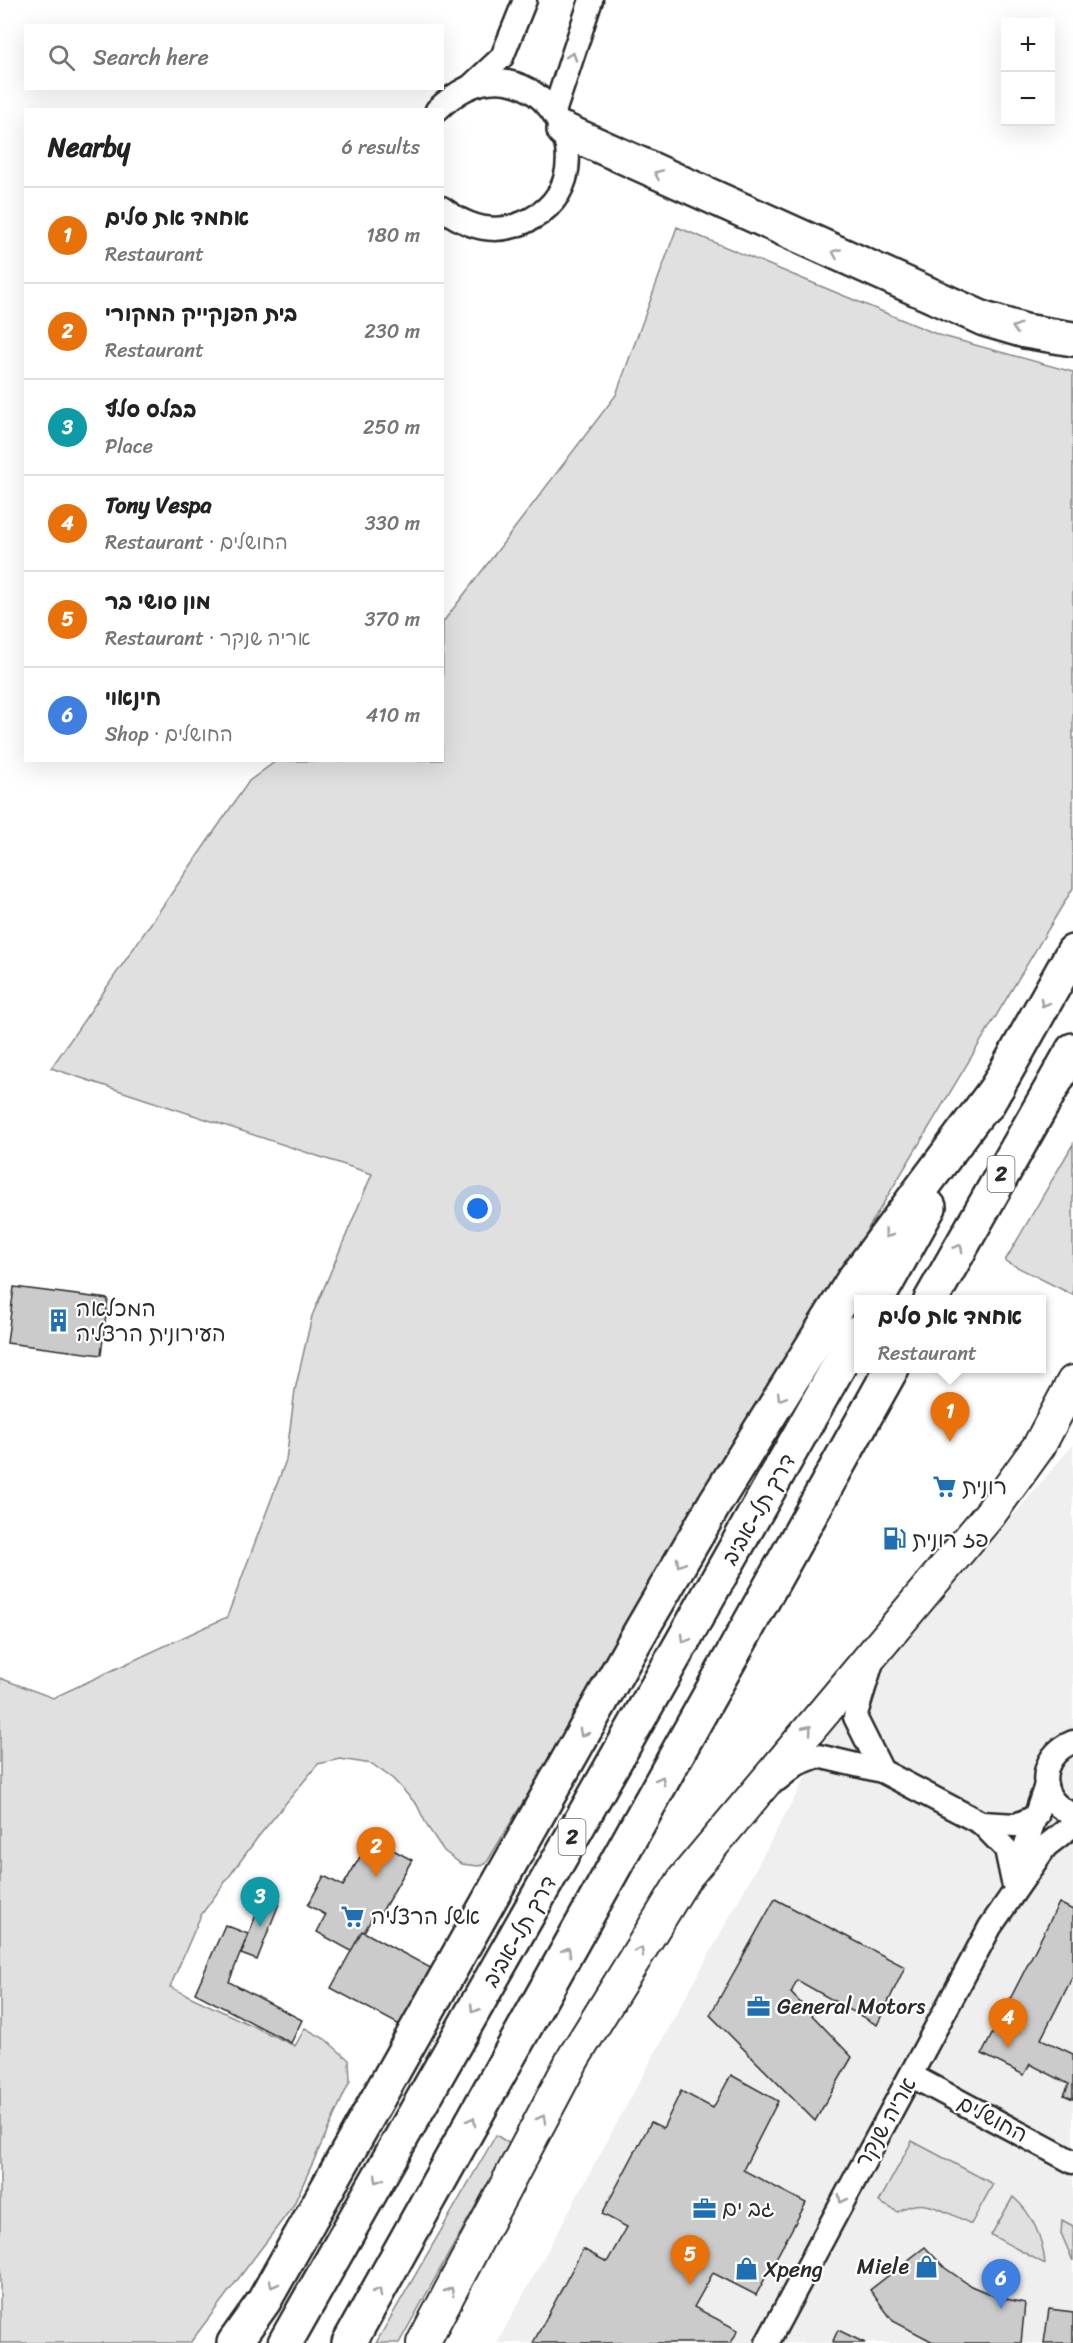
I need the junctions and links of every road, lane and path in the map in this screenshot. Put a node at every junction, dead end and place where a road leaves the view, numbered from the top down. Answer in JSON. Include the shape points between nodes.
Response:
{"nodes":[{"id":1,"x":525,"y":0,"type":"edge"},
{"id":2,"x":591,"y":0,"type":"edge"},
{"id":3,"x":472,"y":85,"type":"junction"},
{"id":4,"x":438,"y":108,"type":"edge"},
{"id":5,"x":559,"y":121,"type":"junction"},
{"id":6,"x":444,"y":209,"type":"edge"},
{"id":7,"x":1073,"y":339,"type":"edge"},
{"id":8,"x":1073,"y":952,"type":"edge"},
{"id":9,"x":1073,"y":1050,"type":"edge"},
{"id":10,"x":998,"y":1086,"type":"junction"},
{"id":11,"x":879,"y":1295,"type":"edge"},
{"id":12,"x":933,"y":1295,"type":"edge"},
{"id":13,"x":854,"y":1339,"type":"edge"},
{"id":14,"x":889,"y":1373,"type":"edge"},
{"id":15,"x":1073,"y":1382,"type":"edge"},
{"id":16,"x":880,"y":1645,"type":"junction"},
{"id":17,"x":1073,"y":1742,"type":"edge"},
{"id":18,"x":882,"y":1771,"type":"junction"},
{"id":19,"x":1046,"y":1785,"type":"junction"},
{"id":20,"x":743,"y":1806,"type":"junction"},
{"id":21,"x":1073,"y":1814,"type":"edge"},
{"id":22,"x":1037,"y":1816,"type":"junction"},
{"id":23,"x":981,"y":1823,"type":"junction"},
{"id":24,"x":1073,"y":1825,"type":"edge"},
{"id":25,"x":1009,"y":1892,"type":"junction"},
{"id":26,"x":912,"y":2076,"type":"junction"},
{"id":27,"x":1073,"y":2162,"type":"edge"},
{"id":28,"x":234,"y":2343,"type":"edge"},
{"id":29,"x":285,"y":2343,"type":"edge"},
{"id":30,"x":349,"y":2343,"type":"edge"},
{"id":31,"x":423,"y":2343,"type":"edge"},
{"id":32,"x":767,"y":2343,"type":"edge"}],
"edges":[{"from":1,"to":3,"type":"street","via":[[502,57]]},
{"from":5,"to":2,"type":"street","one_way":true},
{"from":3,"to":4,"type":"street","via":[[452,94]]},
{"from":3,"to":5,"type":"street","via":[[497,81],[522,87],[544,100]]},
{"from":5,"to":6,"type":"street","via":[[568,143],[563,184],[542,212],[506,228],[482,228],[460,221]]},
{"from":7,"to":5,"type":"highway","one_way":true,"via":[[984,319]]},
{"from":8,"to":10,"type":"highway","number":"2","one_way":true},
{"from":12,"to":9,"type":"highway","number":"2","one_way":true},
{"from":10,"to":11,"type":"highway","number":"2"},
{"from":10,"to":28,"type":"highway","one_way":true,"via":[[854,1279],[716,1503],[264,2301]]},
{"from":13,"to":29,"type":"highway","name":"דרך תל-אביב","number":"2","one_way":true},
{"from":30,"to":14,"type":"highway","number":"2","one_way":true},
{"from":15,"to":16,"type":"main road","via":[[1039,1446],[990,1514]]},
{"from":16,"to":18,"type":"street","via":[[864,1680],[855,1717]]},
{"from":20,"to":16,"type":"main road","one_way":true},
{"from":17,"to":19,"type":"street","name":"אריה שנקר","via":[[1053,1754]]},
{"from":18,"to":20,"type":"street","via":[[818,1756],[797,1764]]},
{"from":18,"to":23,"type":"street"},
{"from":19,"to":21,"type":"street","via":[[1056,1804]]},
{"from":19,"to":22,"type":"street","name":"אריה שנקר"},
{"from":31,"to":20,"type":"main road","one_way":true,"via":[[574,2057],[684,1879]]},
{"from":22,"to":23,"type":"street","via":[[1016,1824]]},
{"from":22,"to":25,"type":"street","name":"אריה שנקר"},
{"from":23,"to":25,"type":"street","via":[[1006,1849]]},
{"from":24,"to":25,"type":"street","name":"אריה שנקר","via":[[1046,1846]]},
{"from":25,"to":26,"type":"street","name":"אריה שנקר"},
{"from":26,"to":27,"type":"street","name":"החושלים"},
{"from":26,"to":32,"type":"street","name":"אריה שנקר","one_way":true,"via":[[848,2187]]}]}
